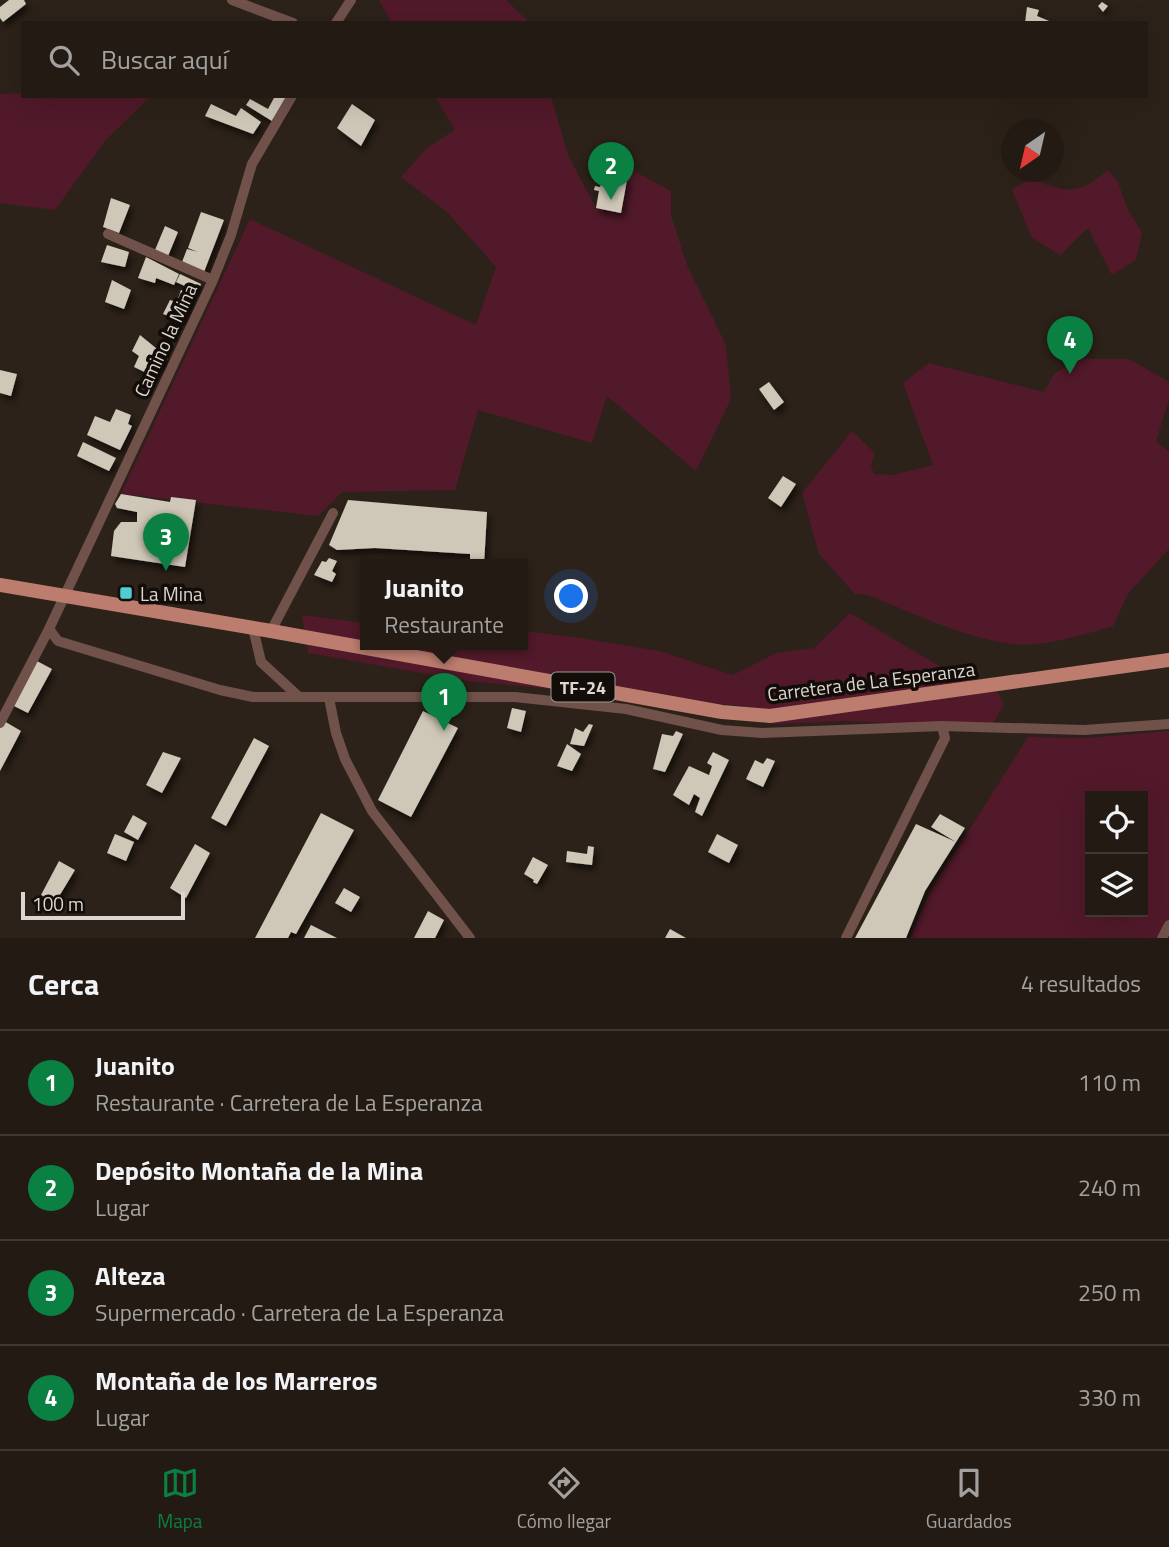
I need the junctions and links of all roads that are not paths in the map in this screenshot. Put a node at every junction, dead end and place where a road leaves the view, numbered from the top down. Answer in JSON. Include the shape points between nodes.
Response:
{"nodes":[{"id":1,"x":232,"y":0,"type":"edge"},
{"id":2,"x":351,"y":0,"type":"edge"},
{"id":3,"x":288,"y":21,"type":"edge"},
{"id":4,"x":337,"y":21,"type":"edge"},
{"id":5,"x":291,"y":98,"type":"edge"},
{"id":6,"x":108,"y":234,"type":"dead end"},
{"id":7,"x":213,"y":280,"type":"junction"},
{"id":8,"x":333,"y":513,"type":"dead end"},
{"id":9,"x":0,"y":585,"type":"edge"},
{"id":10,"x":65,"y":597,"type":"junction"},
{"id":11,"x":253,"y":628,"type":"junction"},
{"id":12,"x":50,"y":629,"type":"junction"},
{"id":13,"x":271,"y":631,"type":"junction"},
{"id":14,"x":360,"y":647,"type":"edge"},
{"id":15,"x":377,"y":650,"type":"edge"},
{"id":16,"x":1169,"y":660,"type":"edge"},
{"id":17,"x":298,"y":696,"type":"junction"},
{"id":18,"x":329,"y":698,"type":"junction"},
{"id":19,"x":0,"y":723,"type":"edge"},
{"id":20,"x":1169,"y":724,"type":"edge"},
{"id":21,"x":942,"y":726,"type":"junction"},
{"id":22,"x":1169,"y":925,"type":"edge"},
{"id":23,"x":470,"y":938,"type":"edge"},
{"id":24,"x":846,"y":938,"type":"edge"},
{"id":25,"x":1162,"y":938,"type":"edge"}],
"edges":[{"from":1,"to":3,"type":"street"},
{"from":2,"to":4,"type":"street"},
{"from":5,"to":7,"type":"street","name":"Camino la Mina","via":[[252,164]]},
{"from":6,"to":7,"type":"street"},
{"from":7,"to":10,"type":"street","name":"Camino la Mina"},
{"from":8,"to":13,"type":"street"},
{"from":9,"to":10,"type":"main road","name":"Carretera de La Esperanza","number":"TF-24"},
{"from":10,"to":11,"type":"main road","name":"Carretera de La Esperanza","number":"TF-24"},
{"from":10,"to":12,"type":"street","name":"Camino la Mina"},
{"from":11,"to":13,"type":"main road","name":"Carretera de La Esperanza","number":"TF-24"},
{"from":11,"to":17,"type":"street","via":[[261,662]]},
{"from":12,"to":17,"type":"street","via":[[58,641],[220,690],[253,697]]},
{"from":12,"to":19,"type":"street","name":"Camino la Mina"},
{"from":13,"to":14,"type":"main road","name":"Carretera de La Esperanza","number":"TF-24"},
{"from":15,"to":16,"type":"main road","name":"Carretera de La Esperanza","number":"TF-24","via":[[722,712],[770,716]]},
{"from":17,"to":18,"type":"street"},
{"from":18,"to":21,"type":"street","via":[[516,697],[626,709],[722,730],[762,733]]},
{"from":18,"to":23,"type":"street","via":[[345,759],[372,811]]},
{"from":20,"to":21,"type":"street","via":[[1084,730]]},
{"from":21,"to":24,"type":"street","via":[[945,738]]},
{"from":22,"to":25,"type":"street"}]}
